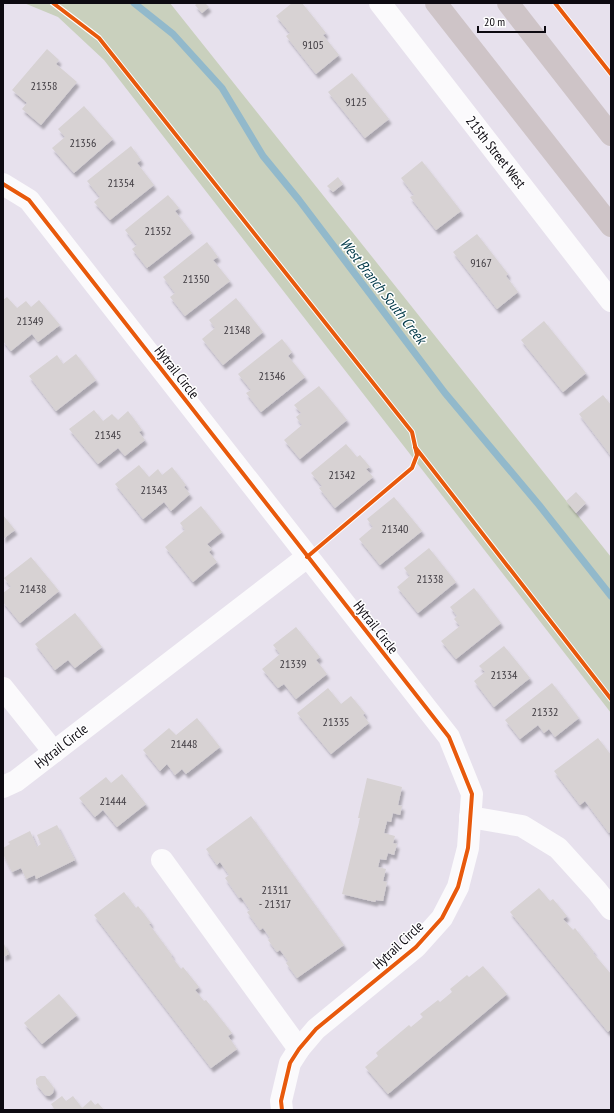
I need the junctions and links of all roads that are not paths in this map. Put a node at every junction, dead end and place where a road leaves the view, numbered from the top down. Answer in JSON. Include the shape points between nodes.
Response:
{"nodes":[{"id":1,"x":380,"y":3,"type":"edge"},
{"id":2,"x":436,"y":3,"type":"edge"},
{"id":3,"x":508,"y":3,"type":"edge"},
{"id":4,"x":611,"y":135,"type":"edge"},
{"id":5,"x":3,"y":184,"type":"edge"},
{"id":6,"x":611,"y":226,"type":"edge"},
{"id":7,"x":611,"y":301,"type":"edge"},
{"id":8,"x":307,"y":556,"type":"junction"},
{"id":9,"x":3,"y":688,"type":"edge"},
{"id":10,"x":54,"y":752,"type":"junction"},
{"id":11,"x":3,"y":788,"type":"edge"},
{"id":12,"x":470,"y":817,"type":"junction"},
{"id":13,"x":162,"y":860,"type":"dead end"},
{"id":14,"x":611,"y":909,"type":"edge"},
{"id":15,"x":299,"y":1049,"type":"junction"},
{"id":16,"x":282,"y":1110,"type":"edge"}],
"edges":[{"from":1,"to":7,"type":"street","name":"215th Street West"},
{"from":2,"to":6,"type":"main road"},
{"from":3,"to":4,"type":"main road"},
{"from":5,"to":8,"type":"street","name":"Hytrail Circle","via":[[29,200]]},
{"from":8,"to":10,"type":"street","name":"Hytrail Circle"},
{"from":8,"to":12,"type":"street","name":"Hytrail Circle","via":[[449,738],[472,794]]},
{"from":9,"to":10,"type":"street"},
{"from":10,"to":11,"type":"street","name":"Hytrail Circle"},
{"from":12,"to":14,"type":"street","via":[[522,826],[558,848]]},
{"from":12,"to":15,"type":"street","name":"Hytrail Circle","via":[[468,848],[458,887],[442,918],[416,947],[316,1029]]},
{"from":13,"to":15,"type":"street"},
{"from":15,"to":16,"type":"street","name":"Hytrail Circle","via":[[290,1063],[281,1101]]}]}
